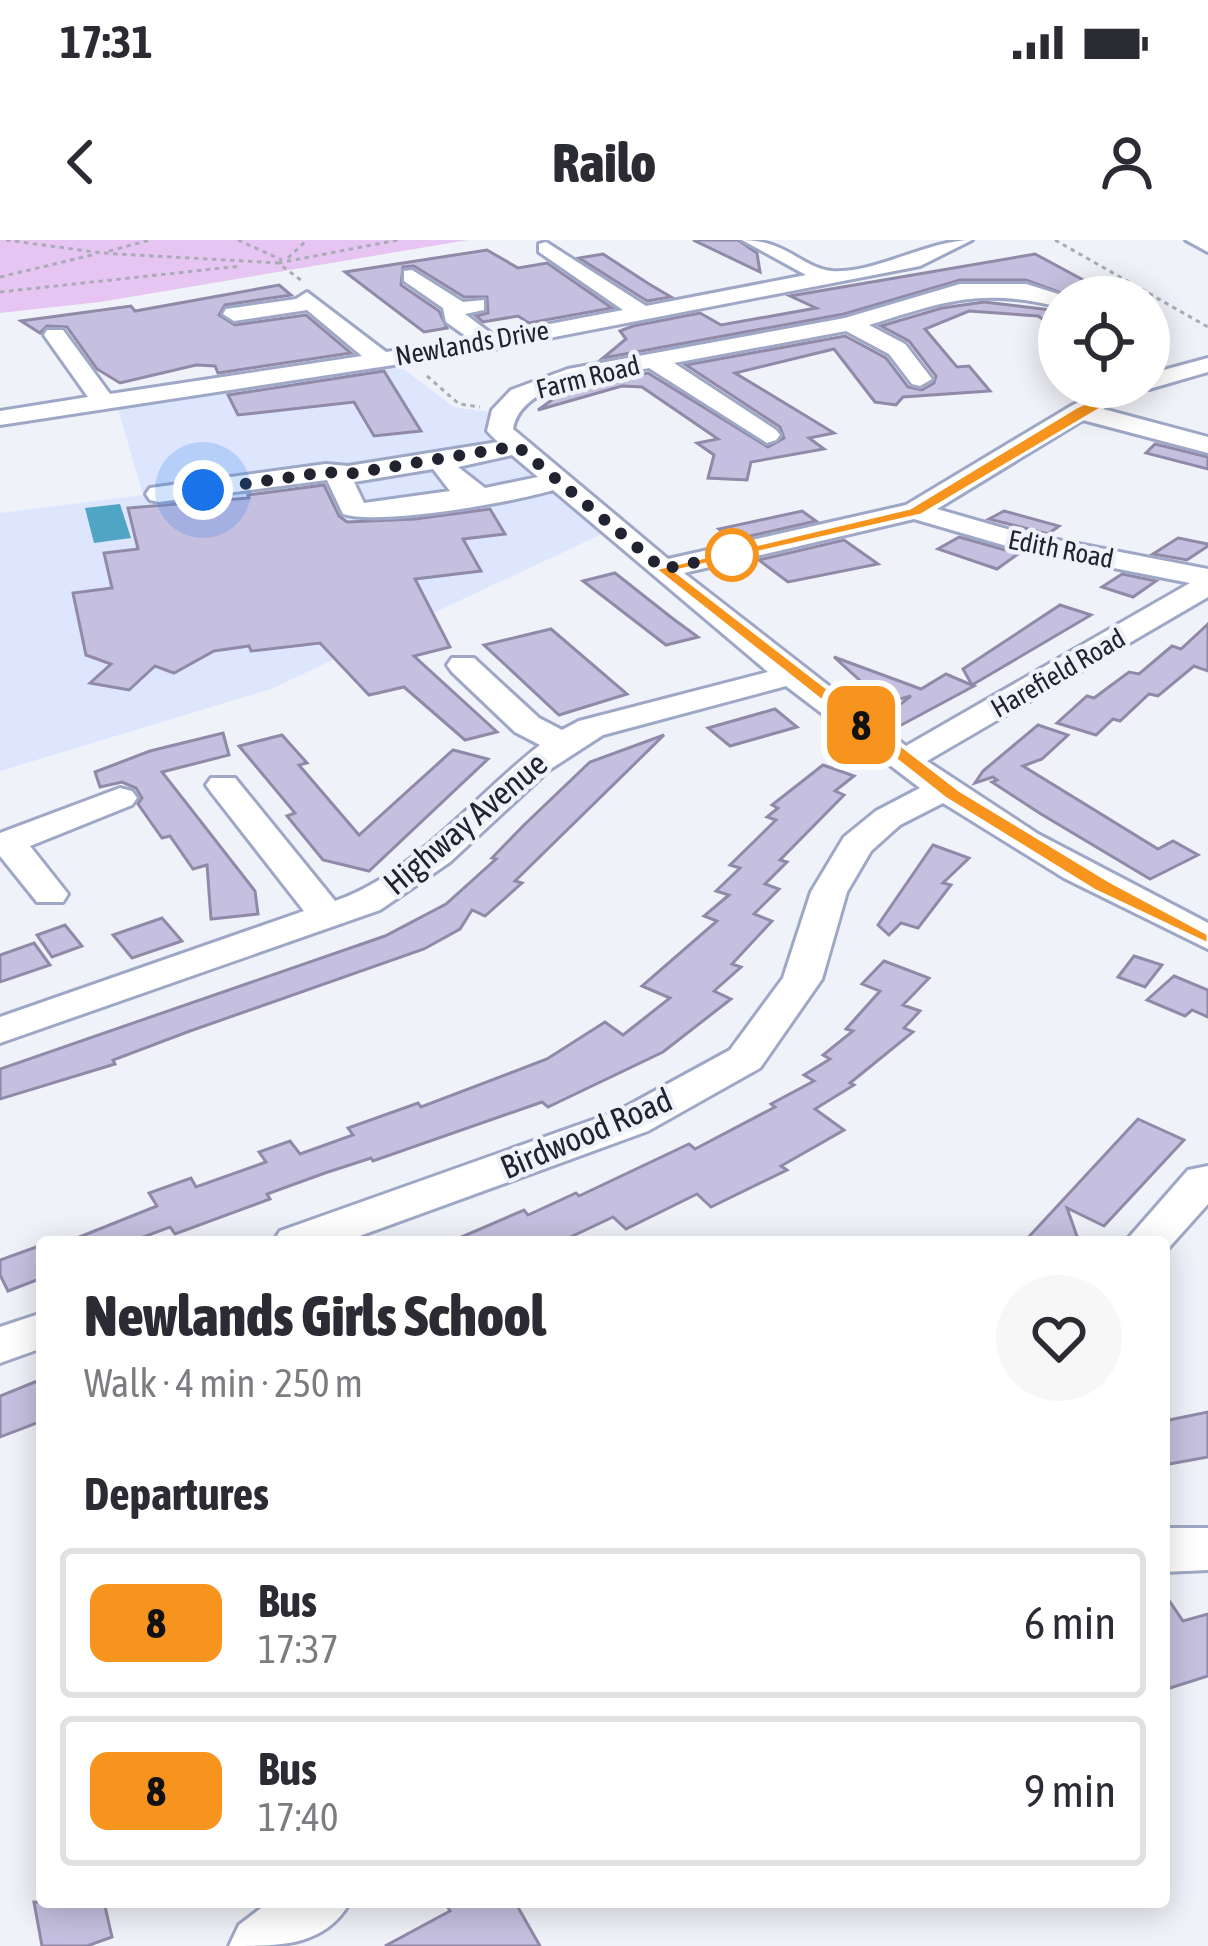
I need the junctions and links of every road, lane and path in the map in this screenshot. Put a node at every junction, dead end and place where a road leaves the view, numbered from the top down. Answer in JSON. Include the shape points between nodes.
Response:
{"nodes":[{"id":1,"x":6,"y":240,"type":"edge"},
{"id":2,"x":150,"y":240,"type":"edge"},
{"id":3,"x":238,"y":240,"type":"edge"},
{"id":4,"x":307,"y":240,"type":"edge"},
{"id":5,"x":398,"y":240,"type":"edge"},
{"id":6,"x":752,"y":240,"type":"edge"},
{"id":7,"x":962,"y":240,"type":"edge"},
{"id":8,"x":1055,"y":240,"type":"edge"},
{"id":9,"x":1196,"y":240,"type":"edge"},
{"id":10,"x":927,"y":245,"type":"edge"},
{"id":11,"x":1207,"y":246,"type":"edge"},
{"id":12,"x":546,"y":248,"type":"dead end"},
{"id":13,"x":101,"y":253,"type":"junction"},
{"id":14,"x":286,"y":260,"type":"junction"},
{"id":15,"x":278,"y":263,"type":"junction"},
{"id":16,"x":411,"y":276,"type":"dead end"},
{"id":17,"x":0,"y":277,"type":"edge"},
{"id":18,"x":826,"y":277,"type":"junction"},
{"id":19,"x":0,"y":289,"type":"edge"},
{"id":20,"x":1038,"y":294,"type":"edge"},
{"id":21,"x":640,"y":312,"type":"junction"},
{"id":22,"x":234,"y":314,"type":"dead end"},
{"id":23,"x":849,"y":324,"type":"junction"},
{"id":24,"x":1208,"y":328,"type":"edge"},
{"id":25,"x":55,"y":335,"type":"dead end"},
{"id":26,"x":488,"y":342,"type":"junction"},
{"id":27,"x":1170,"y":356,"type":"edge"},
{"id":28,"x":392,"y":357,"type":"junction"},
{"id":29,"x":655,"y":361,"type":"junction"},
{"id":30,"x":1201,"y":367,"type":"edge"},
{"id":31,"x":1170,"y":376,"type":"edge"},
{"id":32,"x":920,"y":379,"type":"dead end"},
{"id":33,"x":105,"y":404,"type":"junction"},
{"id":34,"x":1086,"y":408,"type":"edge"},
{"id":35,"x":504,"y":410,"type":"junction"},
{"id":36,"x":1080,"y":411,"type":"junction"},
{"id":37,"x":1,"y":416,"type":"edge"},
{"id":38,"x":768,"y":439,"type":"dead end"},
{"id":39,"x":1208,"y":445,"type":"edge"},
{"id":40,"x":517,"y":446,"type":"junction"},
{"id":41,"x":449,"y":459,"type":"junction"},
{"id":42,"x":348,"y":474,"type":"junction"},
{"id":43,"x":557,"y":480,"type":"junction"},
{"id":44,"x":159,"y":494,"type":"dead end"},
{"id":45,"x":469,"y":496,"type":"junction"},
{"id":46,"x":915,"y":512,"type":"junction"},
{"id":47,"x":663,"y":569,"type":"junction"},
{"id":48,"x":1208,"y":579,"type":"edge"},
{"id":49,"x":464,"y":664,"type":"dead end"},
{"id":50,"x":796,"y":674,"type":"junction"},
{"id":51,"x":561,"y":743,"type":"junction"},
{"id":52,"x":904,"y":758,"type":"junction"},
{"id":53,"x":223,"y":785,"type":"dead end"},
{"id":54,"x":946,"y":788,"type":"junction"},
{"id":55,"x":120,"y":798,"type":"dead end"},
{"id":56,"x":5,"y":843,"type":"edge"},
{"id":57,"x":50,"y":894,"type":"dead end"},
{"id":58,"x":329,"y":917,"type":"junction"},
{"id":59,"x":1208,"y":938,"type":"edge"},
{"id":60,"x":0,"y":1031,"type":"edge"},
{"id":61,"x":1208,"y":1182,"type":"edge"},
{"id":62,"x":313,"y":1236,"type":"edge"},
{"id":63,"x":1153,"y":1236,"type":"edge"},
{"id":64,"x":36,"y":1332,"type":"edge"},
{"id":65,"x":0,"y":1345,"type":"edge"},
{"id":66,"x":1208,"y":1549,"type":"edge"},
{"id":67,"x":1170,"y":1550,"type":"edge"},
{"id":68,"x":311,"y":1908,"type":"edge"},
{"id":69,"x":261,"y":1946,"type":"edge"}],
"edges":[{"from":1,"to":13,"type":"path"},
{"from":2,"to":13,"type":"path"},
{"from":3,"to":14,"type":"path"},
{"from":4,"to":14,"type":"path"},
{"from":5,"to":14,"type":"path"},
{"from":6,"to":18,"type":"street"},
{"from":7,"to":10,"type":"street","name":"Newlands Drive"},
{"from":8,"to":24,"type":"path"},
{"from":9,"to":11,"type":"street"},
{"from":10,"to":18,"type":"street","name":"Newlands Drive","via":[[938,254]]},
{"from":12,"to":21,"type":"street"},
{"from":13,"to":15,"type":"path"},
{"from":13,"to":17,"type":"path"},
{"from":14,"to":15,"type":"path"},
{"from":15,"to":19,"type":"path"},
{"from":16,"to":26,"type":"street"},
{"from":18,"to":21,"type":"street","name":"Newlands Drive"},
{"from":20,"to":23,"type":"street","name":"Farm Road","via":[[960,290]]},
{"from":21,"to":26,"type":"street","name":"Newlands Drive"},
{"from":22,"to":28,"type":"street","via":[[309,301]]},
{"from":23,"to":29,"type":"street","name":"Farm Road"},
{"from":23,"to":32,"type":"street","via":[[897,349]]},
{"from":25,"to":33,"type":"street"},
{"from":26,"to":28,"type":"street","name":"Newlands Drive"},
{"from":27,"to":30,"type":"street"},
{"from":28,"to":33,"type":"street","name":"Newlands Drive"},
{"from":28,"to":35,"type":"path","via":[[459,404]]},
{"from":29,"to":35,"type":"street","name":"Farm Road","via":[[546,382]]},
{"from":29,"to":38,"type":"street"},
{"from":30,"to":31,"type":"street"},
{"from":33,"to":37,"type":"street","name":"Newlands Drive"},
{"from":34,"to":36,"type":"street"},
{"from":35,"to":40,"type":"street","name":"Farm Road","via":[[500,431]]},
{"from":36,"to":39,"type":"street"},
{"from":36,"to":46,"type":"street"},
{"from":40,"to":41,"type":"street"},
{"from":40,"to":43,"type":"street","name":"Farm Road"},
{"from":41,"to":42,"type":"street"},
{"from":41,"to":45,"type":"street","via":[[446,468]]},
{"from":42,"to":44,"type":"street"},
{"from":42,"to":45,"type":"street","via":[[340,480],[356,510]]},
{"from":43,"to":45,"type":"street"},
{"from":43,"to":47,"type":"street","name":"Farm Road"},
{"from":46,"to":47,"type":"street"},
{"from":46,"to":48,"type":"street","name":"Edith Road","via":[[1016,542]]},
{"from":47,"to":50,"type":"street","name":"Farm Road"},
{"from":48,"to":52,"type":"street","name":"Harefield Road"},
{"from":49,"to":51,"type":"street","via":[[527,725]]},
{"from":50,"to":51,"type":"street","name":"Highway Avenue","via":[[632,715]]},
{"from":50,"to":52,"type":"street","name":"Farm Road"},
{"from":51,"to":58,"type":"street","name":"Highway Avenue","via":[[404,881]]},
{"from":52,"to":54,"type":"street","name":"Farm Road"},
{"from":53,"to":58,"type":"street"},
{"from":54,"to":59,"type":"street","name":"Farm Road","via":[[1102,886]]},
{"from":54,"to":62,"type":"street","name":"Birdwood Road","via":[[888,818],[857,845],[829,892],[802,980],[745,1059],[633,1121]]},
{"from":55,"to":56,"type":"street"},
{"from":56,"to":57,"type":"street"},
{"from":58,"to":60,"type":"street","name":"Highway Avenue"},
{"from":61,"to":63,"type":"street"},
{"from":64,"to":65,"type":"street"},
{"from":66,"to":67,"type":"street"},
{"from":68,"to":69,"type":"street"}]}
